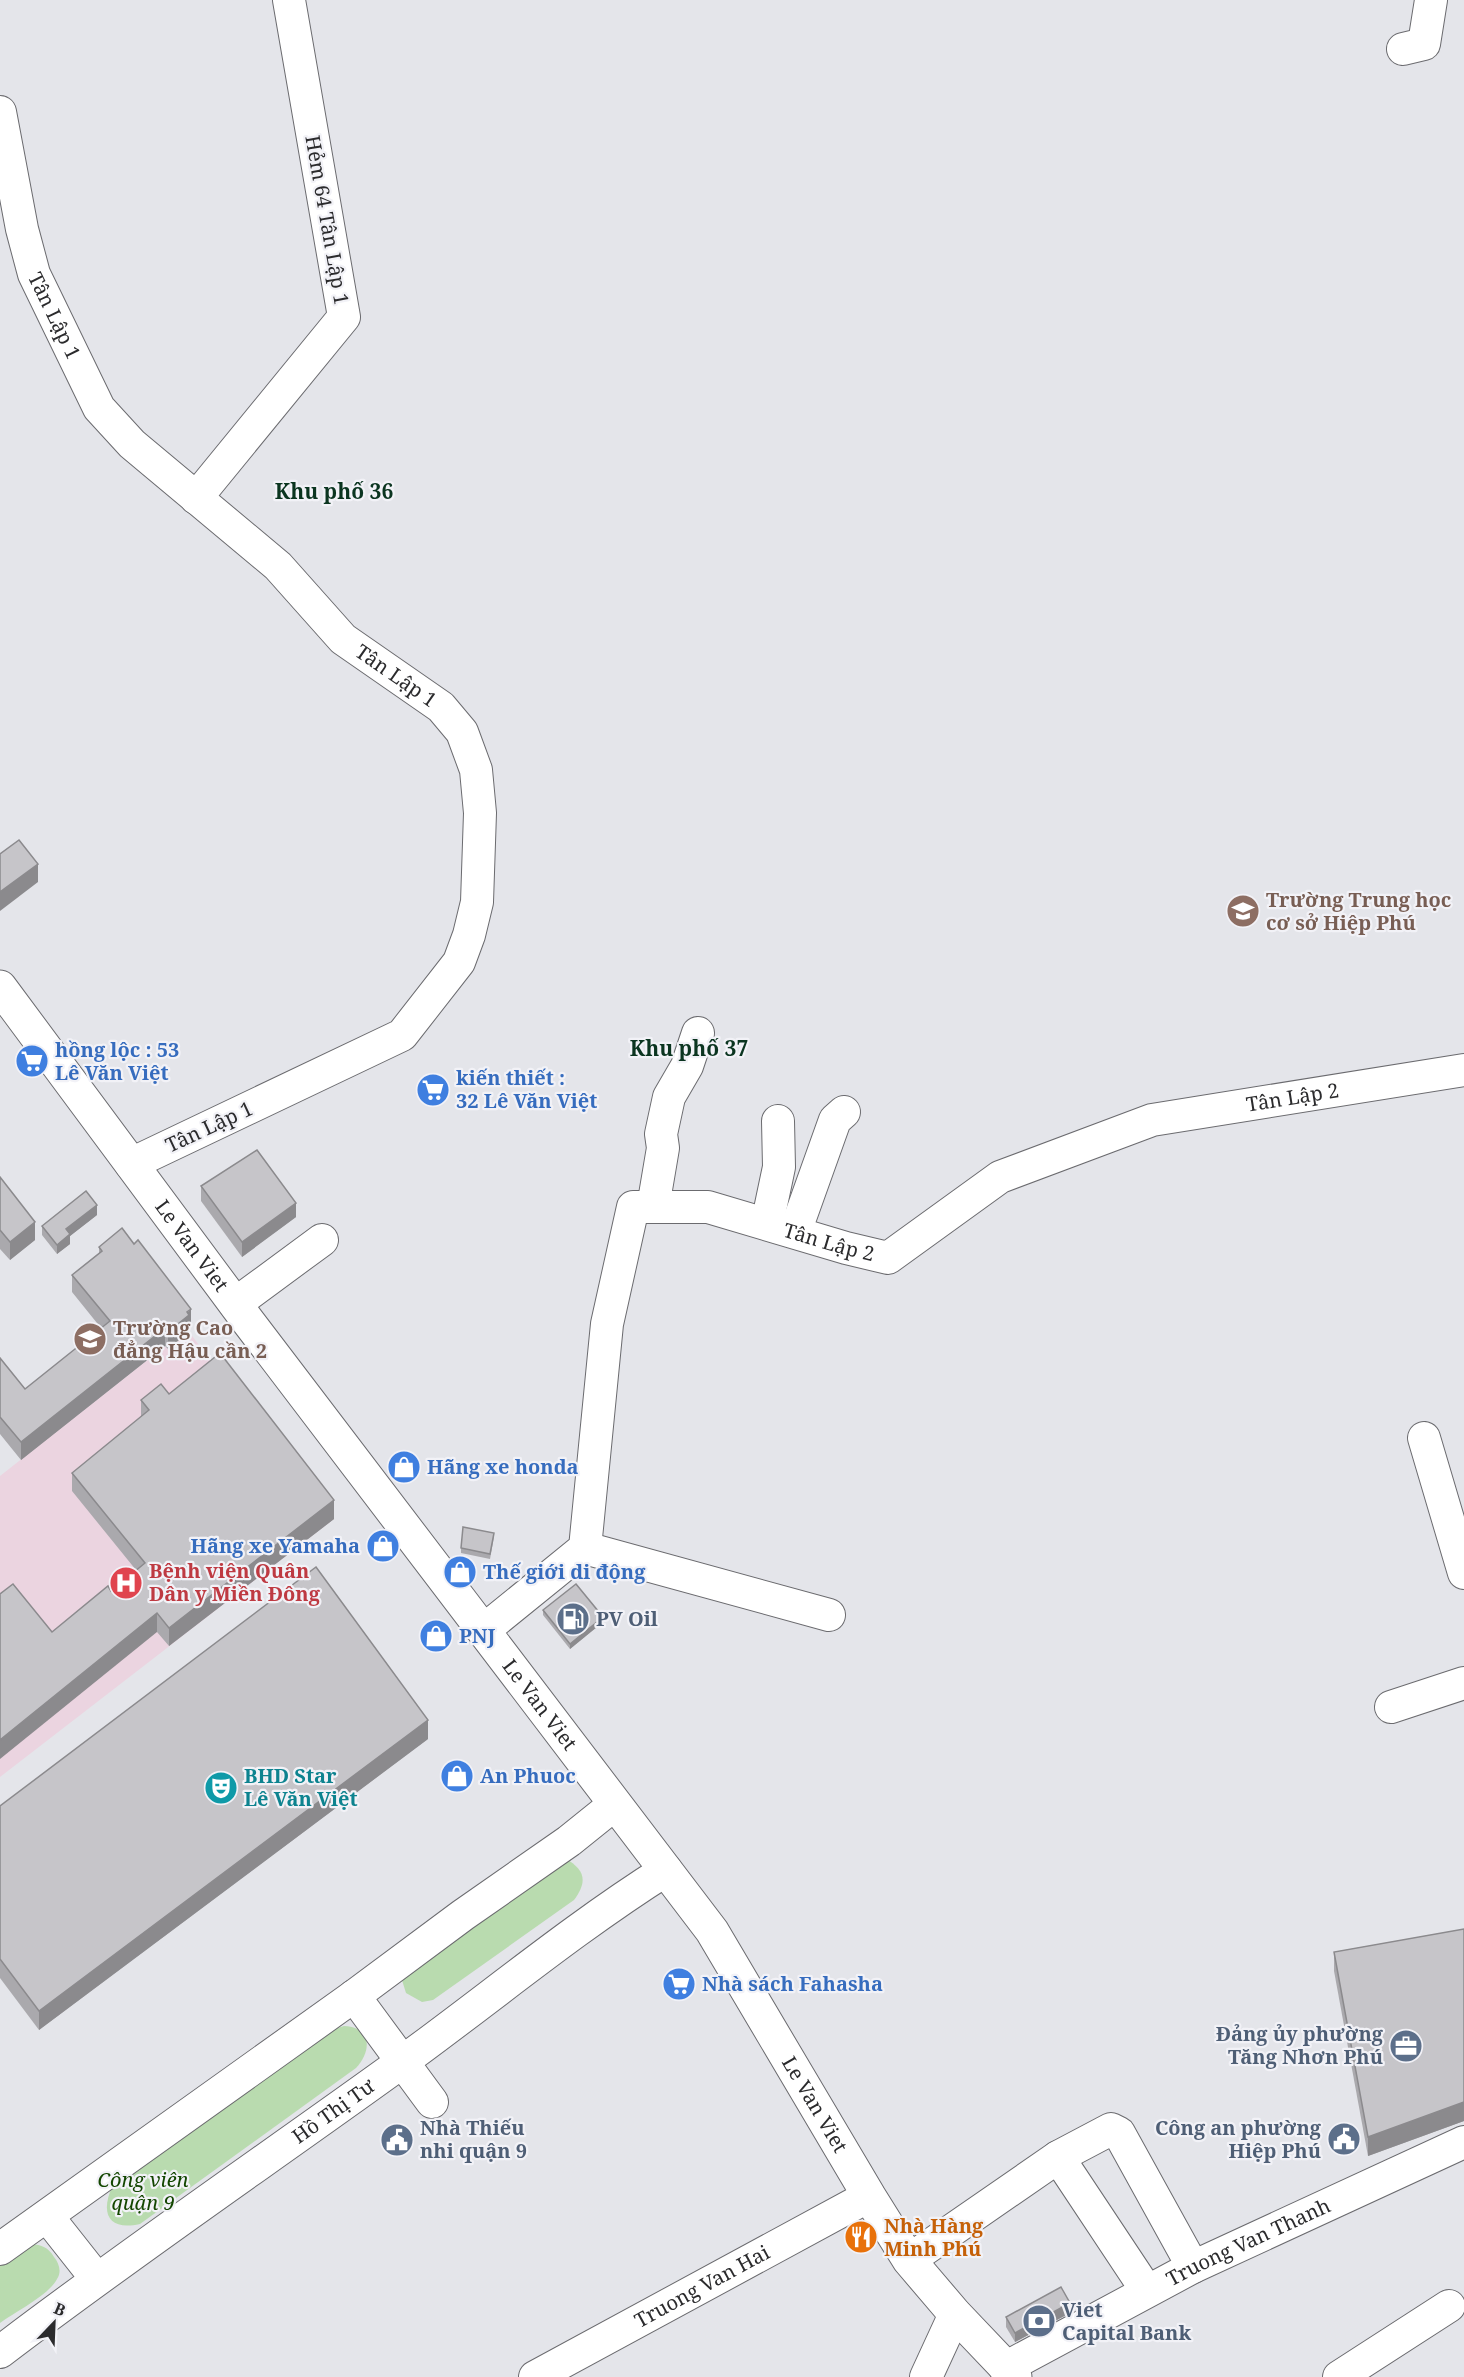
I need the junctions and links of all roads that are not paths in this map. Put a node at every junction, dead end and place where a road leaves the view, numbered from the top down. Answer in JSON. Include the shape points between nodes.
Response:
{"nodes":[{"id":1,"x":289,"y":0,"type":"edge"},
{"id":2,"x":1431,"y":0,"type":"edge"},
{"id":3,"x":1403,"y":49,"type":"dead end"},
{"id":4,"x":0,"y":112,"type":"edge"},
{"id":5,"x":196,"y":498,"type":"junction"},
{"id":6,"x":0,"y":987,"type":"edge"},
{"id":7,"x":698,"y":1033,"type":"dead end"},
{"id":8,"x":1464,"y":1070,"type":"edge"},
{"id":9,"x":844,"y":1112,"type":"dead end"},
{"id":10,"x":778,"y":1121,"type":"dead end"},
{"id":11,"x":131,"y":1164,"type":"junction"},
{"id":12,"x":653,"y":1207,"type":"junction"},
{"id":13,"x":781,"y":1228,"type":"junction"},
{"id":14,"x":322,"y":1240,"type":"dead end"},
{"id":15,"x":235,"y":1304,"type":"junction"},
{"id":16,"x":1424,"y":1437,"type":"dead end"},
{"id":17,"x":1455,"y":1508,"type":"edge"},
{"id":18,"x":585,"y":1548,"type":"junction"},
{"id":19,"x":1464,"y":1573,"type":"edge"},
{"id":20,"x":830,"y":1616,"type":"dead end"},
{"id":21,"x":484,"y":1630,"type":"junction"},
{"id":22,"x":1464,"y":1683,"type":"edge"},
{"id":23,"x":1391,"y":1707,"type":"dead end"},
{"id":24,"x":615,"y":1804,"type":"junction"},
{"id":25,"x":666,"y":1870,"type":"junction"},
{"id":26,"x":354,"y":1996,"type":"junction"},
{"id":27,"x":402,"y":2062,"type":"junction"},
{"id":28,"x":432,"y":2102,"type":"dead end"},
{"id":29,"x":1464,"y":2142,"type":"edge"},
{"id":30,"x":1058,"y":2157,"type":"junction"},
{"id":31,"x":869,"y":2196,"type":"junction"},
{"id":32,"x":47,"y":2216,"type":"junction"},
{"id":33,"x":0,"y":2249,"type":"edge"},
{"id":34,"x":909,"y":2260,"type":"junction"},
{"id":35,"x":1193,"y":2267,"type":"junction"},
{"id":36,"x":96,"y":2278,"type":"junction"},
{"id":37,"x":1147,"y":2291,"type":"junction"},
{"id":38,"x":1449,"y":2306,"type":"dead end"},
{"id":39,"x":955,"y":2314,"type":"junction"},
{"id":40,"x":0,"y":2352,"type":"edge"},
{"id":41,"x":1010,"y":2372,"type":"edge"},
{"id":42,"x":535,"y":2377,"type":"edge"},
{"id":43,"x":926,"y":2377,"type":"edge"},
{"id":44,"x":1340,"y":2377,"type":"edge"}],
"edges":[{"from":1,"to":5,"type":"street","name":"Hẻm 64 Tân Lập 1","via":[[344,317]]},
{"from":2,"to":3,"type":"street","via":[[1424,44]]},
{"from":4,"to":5,"type":"street","name":"Tân Lập 1","via":[[34,274],[99,408],[132,444]]},
{"from":5,"to":11,"type":"street","name":"Tân Lập 1","via":[[278,566],[343,639],[441,707],[462,732],[476,770],[480,813],[477,902],[459,962],[402,1035]]},
{"from":6,"to":11,"type":"main road","name":"Le Van Viet"},
{"from":7,"to":12,"type":"street","via":[[687,1066],[669,1097]]},
{"from":8,"to":13,"type":"street","name":"Tân Lập 2","via":[[1152,1120],[1000,1177],[888,1258]]},
{"from":9,"to":13,"type":"street","via":[[835,1120]]},
{"from":10,"to":13,"type":"street"},
{"from":11,"to":15,"type":"main road","name":"Le Van Viet"},
{"from":12,"to":13,"type":"street","name":"Tân Lập 2","via":[[708,1207]]},
{"from":12,"to":18,"type":"street","name":"Tân Lập 2","via":[[633,1207],[607,1324]]},
{"from":14,"to":15,"type":"street"},
{"from":15,"to":21,"type":"main road","name":"Le Van Viet"},
{"from":16,"to":17,"type":"street"},
{"from":17,"to":19,"type":"street"},
{"from":18,"to":20,"type":"street"},
{"from":18,"to":21,"type":"street"},
{"from":21,"to":24,"type":"main road","name":"Le Van Viet"},
{"from":22,"to":23,"type":"street"},
{"from":24,"to":25,"type":"main road","name":"Le Van Viet"},
{"from":24,"to":26,"type":"street","via":[[569,1842]]},
{"from":25,"to":27,"type":"street","name":"Hồ Thị Tư","via":[[615,1902]]},
{"from":25,"to":31,"type":"main road","name":"Le Van Viet","via":[[712,1931]]},
{"from":26,"to":27,"type":"street"},
{"from":26,"to":32,"type":"street"},
{"from":27,"to":28,"type":"street"},
{"from":27,"to":36,"type":"street","name":"Hồ Thị Tư"},
{"from":29,"to":35,"type":"street","name":"Truong Van Thanh"},
{"from":30,"to":34,"type":"street"},
{"from":30,"to":35,"type":"street","via":[[1116,2129]]},
{"from":30,"to":37,"type":"street"},
{"from":31,"to":34,"type":"main road","name":"Le Van Viet"},
{"from":31,"to":42,"type":"street","name":"Truong Van Hai"},
{"from":32,"to":33,"type":"street"},
{"from":32,"to":36,"type":"street"},
{"from":34,"to":39,"type":"main road","name":"Le Van Viet"},
{"from":35,"to":37,"type":"street","name":"Truong Van Thanh"},
{"from":36,"to":40,"type":"street","name":"Hồ Thị Tư"},
{"from":37,"to":41,"type":"street","name":"Truong Van Thanh"},
{"from":38,"to":44,"type":"street"},
{"from":39,"to":41,"type":"main road","name":"Le Van Viet"},
{"from":39,"to":43,"type":"street"}]}
